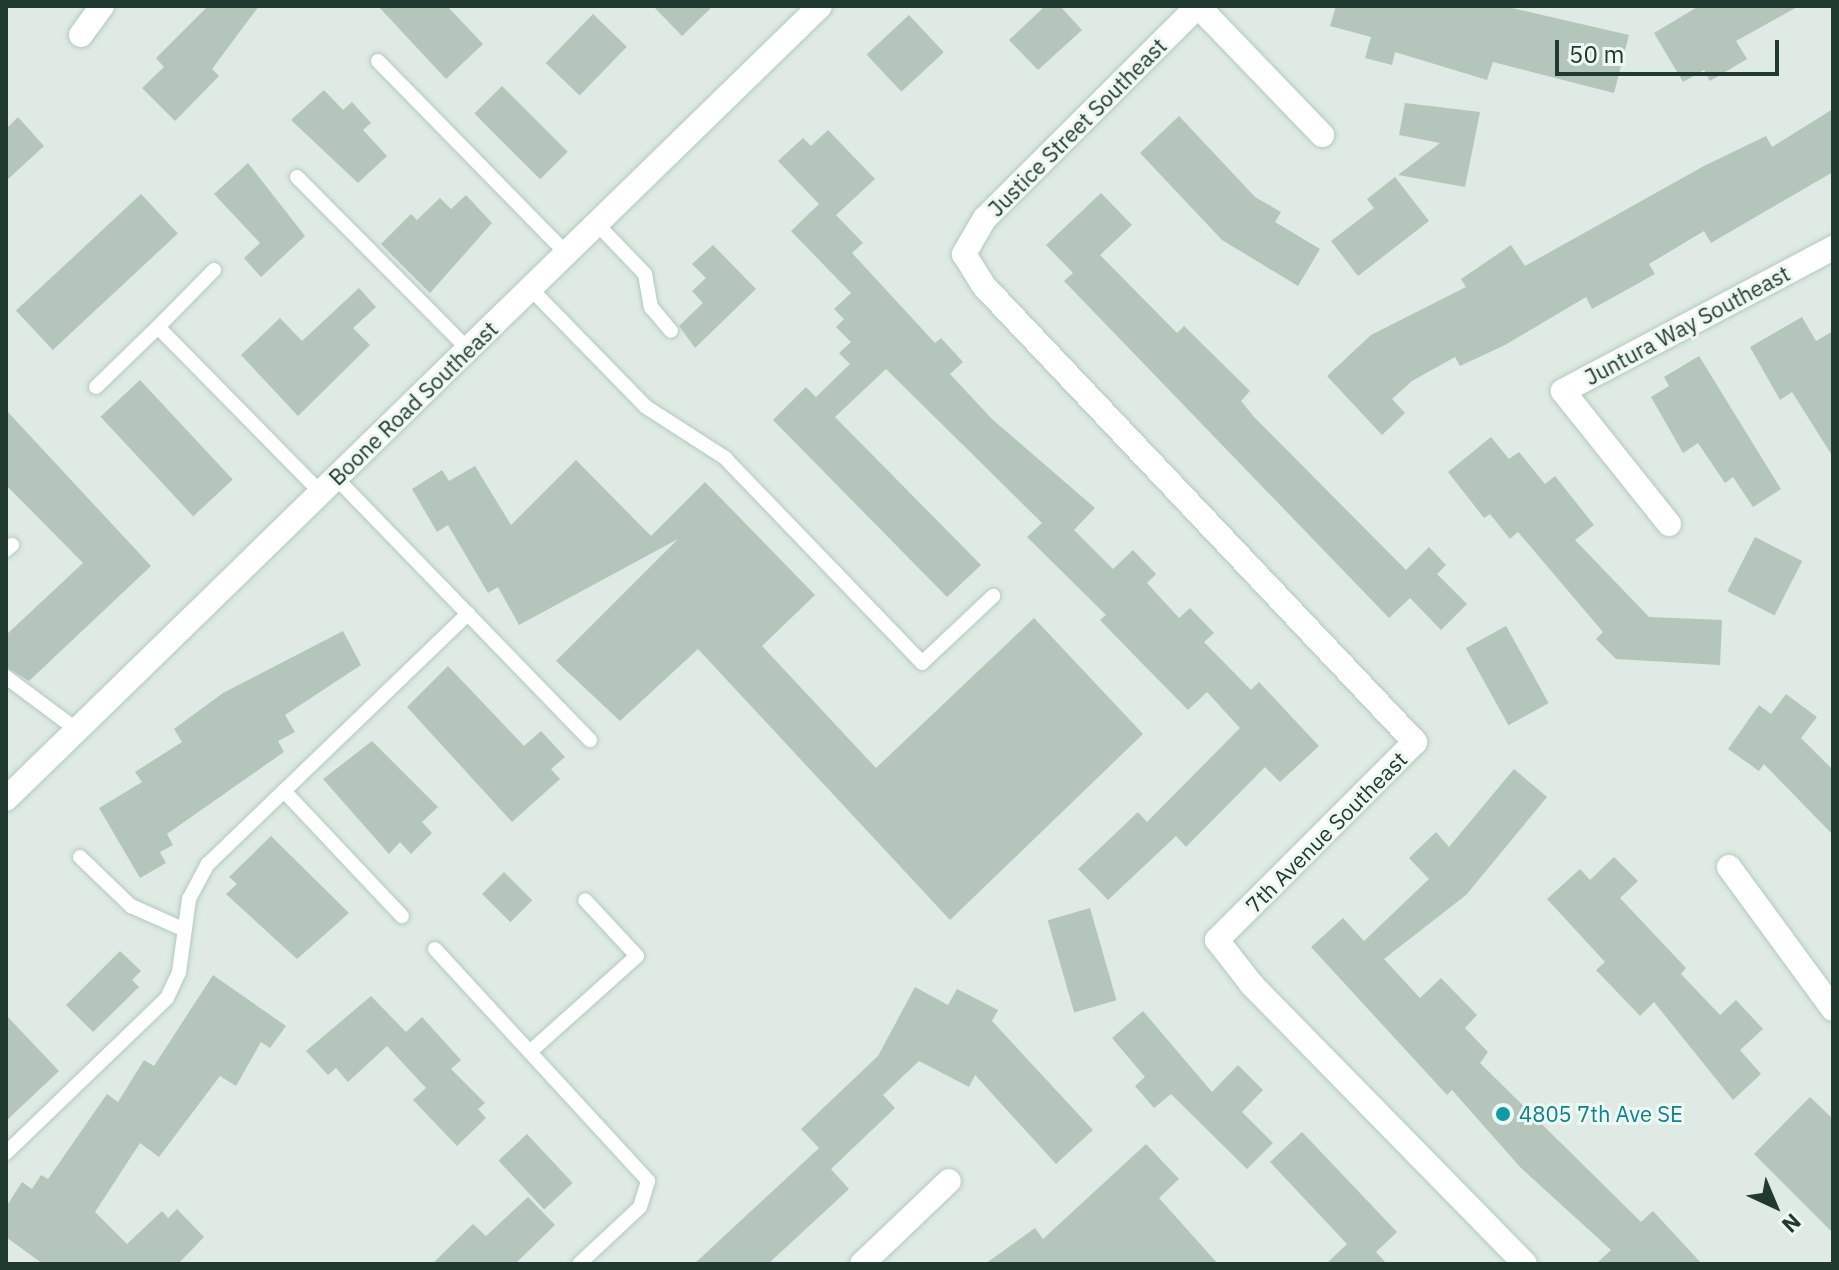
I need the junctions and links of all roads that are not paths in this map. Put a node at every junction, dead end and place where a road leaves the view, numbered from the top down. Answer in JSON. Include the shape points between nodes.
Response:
{"nodes":[{"id":1,"x":102,"y":6,"type":"edge"},
{"id":2,"x":820,"y":6,"type":"edge"},
{"id":3,"x":1198,"y":6,"type":"edge"},
{"id":4,"x":81,"y":35,"type":"dead end"},
{"id":5,"x":378,"y":61,"type":"dead end"},
{"id":6,"x":1322,"y":135,"type":"dead end"},
{"id":7,"x":297,"y":177,"type":"dead end"},
{"id":8,"x":597,"y":224,"type":"junction"},
{"id":9,"x":1833,"y":248,"type":"edge"},
{"id":10,"x":566,"y":253,"type":"junction"},
{"id":11,"x":964,"y":254,"type":"joint"},
{"id":12,"x":214,"y":270,"type":"dead end"},
{"id":13,"x":530,"y":288,"type":"junction"},
{"id":14,"x":158,"y":327,"type":"junction"},
{"id":15,"x":671,"y":331,"type":"dead end"},
{"id":16,"x":468,"y":349,"type":"junction"},
{"id":17,"x":96,"y":387,"type":"dead end"},
{"id":18,"x":328,"y":485,"type":"junction"},
{"id":19,"x":1669,"y":524,"type":"dead end"},
{"id":20,"x":993,"y":596,"type":"dead end"},
{"id":21,"x":468,"y":614,"type":"junction"},
{"id":22,"x":6,"y":677,"type":"edge"},
{"id":23,"x":77,"y":730,"type":"junction"},
{"id":24,"x":590,"y":740,"type":"dead end"},
{"id":25,"x":284,"y":791,"type":"junction"},
{"id":26,"x":6,"y":799,"type":"edge"},
{"id":27,"x":80,"y":857,"type":"dead end"},
{"id":28,"x":1729,"y":867,"type":"dead end"},
{"id":29,"x":585,"y":900,"type":"dead end"},
{"id":30,"x":402,"y":916,"type":"dead end"},
{"id":31,"x":183,"y":929,"type":"junction"},
{"id":32,"x":435,"y":949,"type":"dead end"},
{"id":33,"x":1833,"y":1009,"type":"edge"},
{"id":34,"x":531,"y":1051,"type":"junction"},
{"id":35,"x":6,"y":1153,"type":"edge"},
{"id":36,"x":949,"y":1181,"type":"dead end"},
{"id":37,"x":579,"y":1264,"type":"edge"},
{"id":38,"x":862,"y":1264,"type":"edge"},
{"id":39,"x":1525,"y":1264,"type":"edge"}],
"edges":[{"from":1,"to":4,"type":"street"},
{"from":2,"to":8,"type":"street","name":"Boone Road Southeast"},
{"from":3,"to":6,"type":"street"},
{"from":3,"to":11,"type":"street","name":"Justice Street Southeast","via":[[985,218]]},
{"from":5,"to":10,"type":"lane"},
{"from":7,"to":16,"type":"lane"},
{"from":8,"to":10,"type":"street","name":"Boone Road Southeast"},
{"from":8,"to":15,"type":"lane","via":[[645,274],[651,307]]},
{"from":9,"to":19,"type":"street","name":"Juntura Way Southeast","via":[[1563,391]]},
{"from":10,"to":13,"type":"street","name":"Boone Road Southeast"},
{"from":11,"to":39,"type":"street","name":"7th Avenue Southeast","via":[[983,285],[1415,742],[1217,940],[1252,985]]},
{"from":12,"to":14,"type":"lane"},
{"from":13,"to":16,"type":"street","name":"Boone Road Southeast"},
{"from":13,"to":20,"type":"lane","via":[[646,407],[725,458],[922,663]]},
{"from":14,"to":17,"type":"lane"},
{"from":14,"to":18,"type":"lane"},
{"from":16,"to":18,"type":"street","name":"Boone Road Southeast"},
{"from":18,"to":21,"type":"lane"},
{"from":18,"to":23,"type":"street","name":"Boone Road Southeast"},
{"from":21,"to":24,"type":"lane"},
{"from":21,"to":25,"type":"lane"},
{"from":22,"to":23,"type":"lane"},
{"from":23,"to":26,"type":"street","name":"Boone Road Southeast"},
{"from":25,"to":30,"type":"lane"},
{"from":25,"to":31,"type":"lane","via":[[208,864]]},
{"from":27,"to":31,"type":"lane","via":[[131,906]]},
{"from":28,"to":33,"type":"street"},
{"from":29,"to":34,"type":"lane","via":[[637,956]]},
{"from":31,"to":35,"type":"lane","via":[[167,998]]},
{"from":32,"to":34,"type":"lane"},
{"from":34,"to":37,"type":"lane","via":[[648,1181],[640,1207]]},
{"from":36,"to":38,"type":"street"}]}
